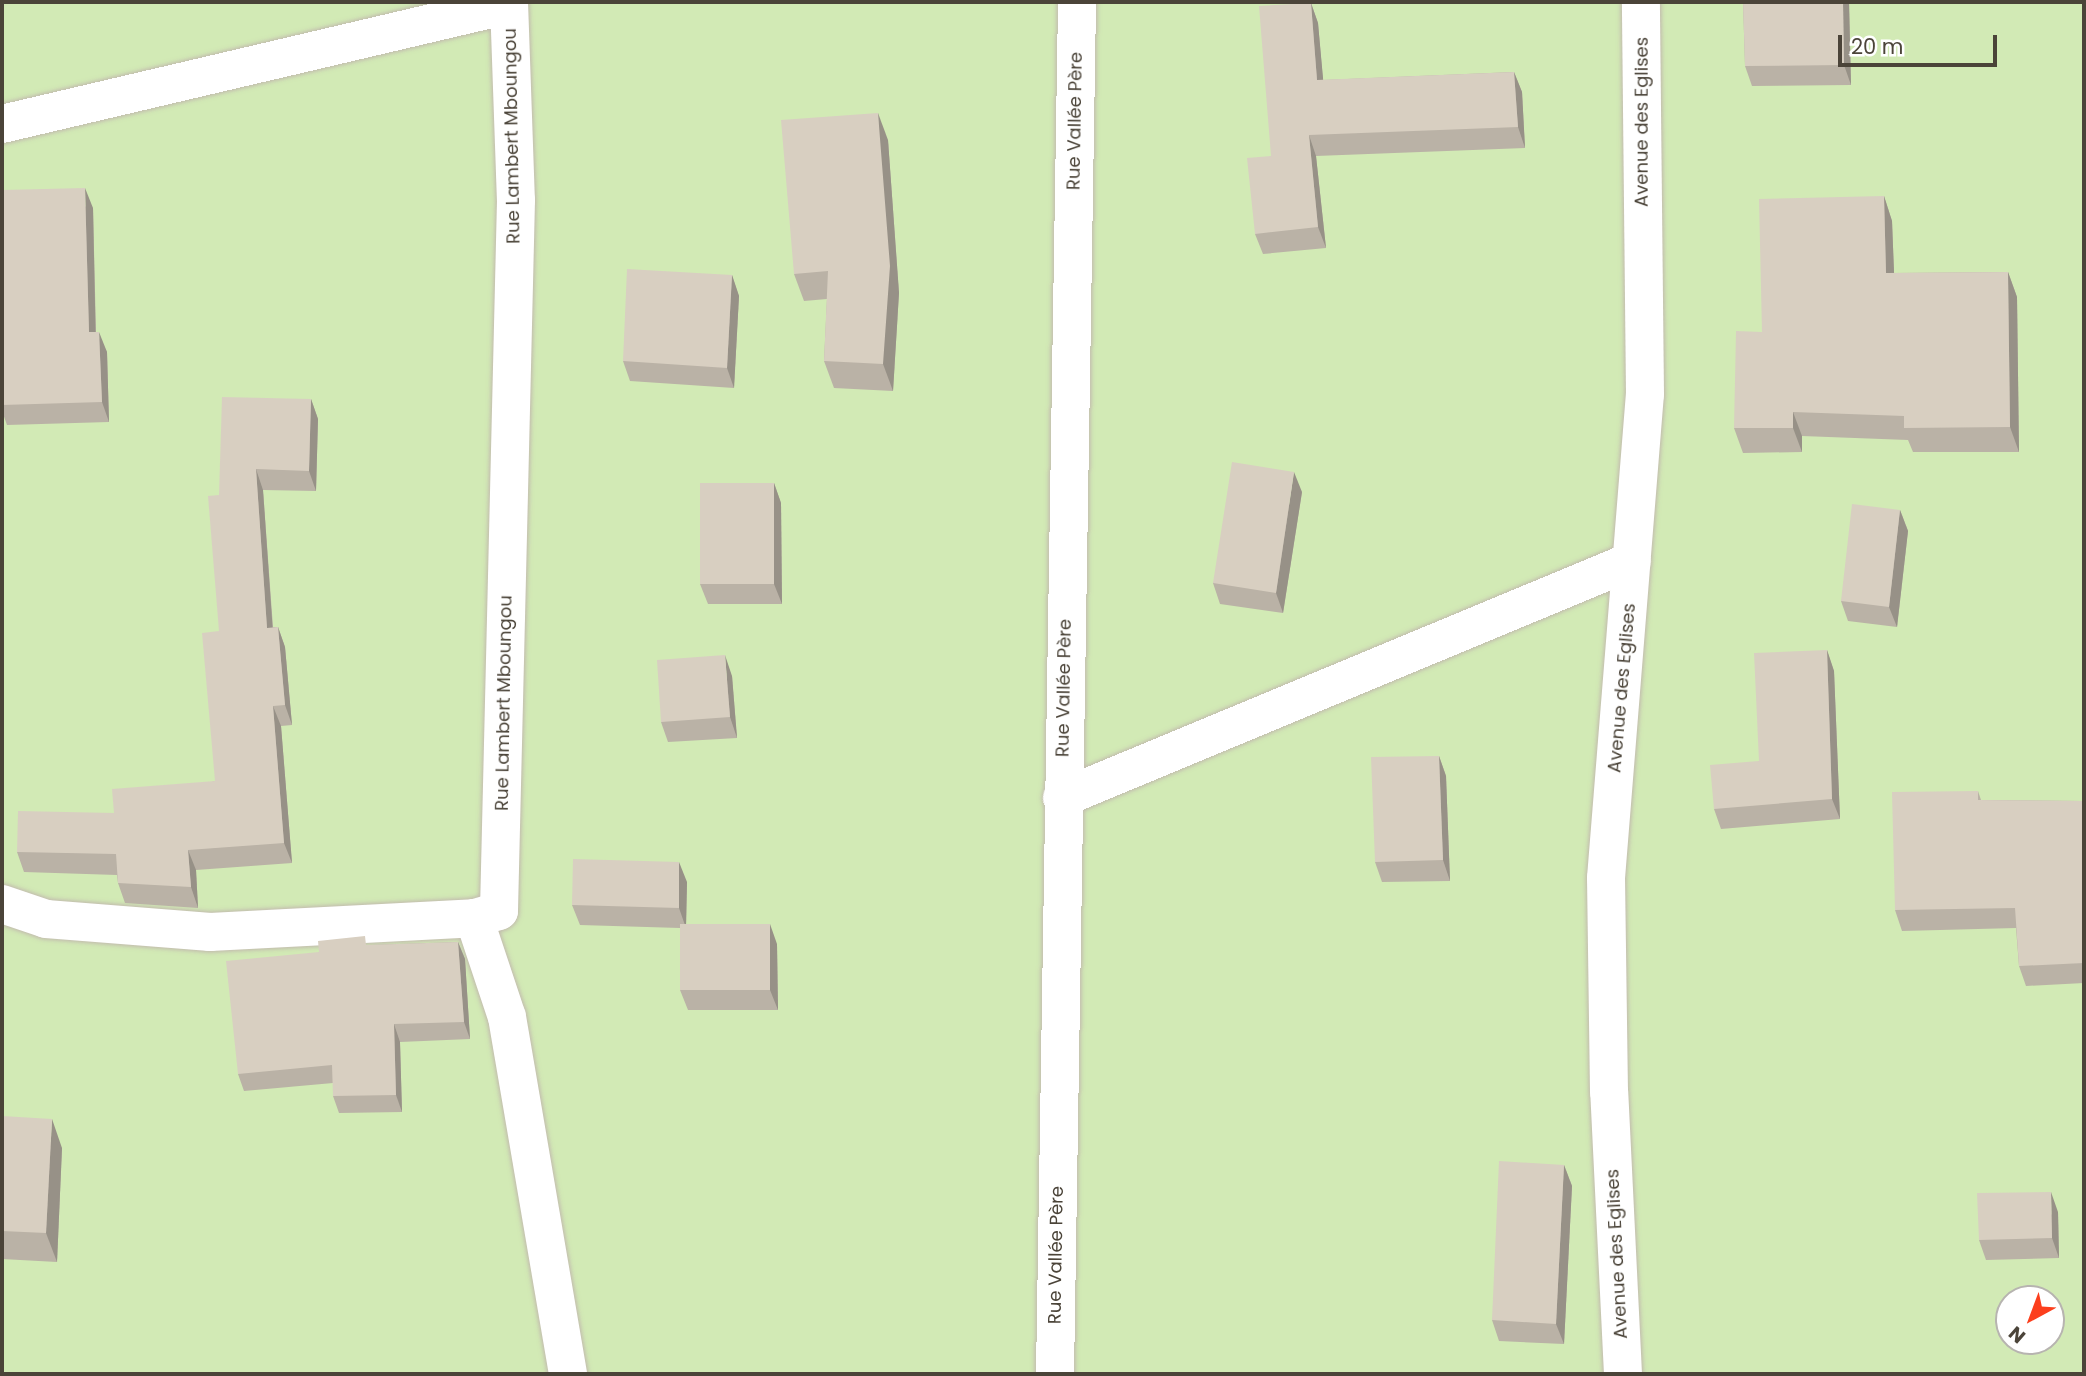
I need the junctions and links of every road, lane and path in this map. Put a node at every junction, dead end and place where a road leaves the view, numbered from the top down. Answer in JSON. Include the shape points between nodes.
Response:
{"nodes":[{"id":1,"x":1077,"y":2,"type":"edge"},
{"id":2,"x":1641,"y":2,"type":"edge"},
{"id":3,"x":508,"y":3,"type":"edge"},
{"id":4,"x":2,"y":124,"type":"edge"},
{"id":5,"x":1632,"y":561,"type":"junction"},
{"id":6,"x":1062,"y":798,"type":"junction"},
{"id":7,"x":2,"y":904,"type":"edge"},
{"id":8,"x":474,"y":918,"type":"junction"},
{"id":9,"x":568,"y":1374,"type":"edge"},
{"id":10,"x":1055,"y":1374,"type":"edge"},
{"id":11,"x":1623,"y":1374,"type":"edge"}],
"edges":[{"from":1,"to":6,"type":"street","name":"Rue Vallée Père"},
{"from":2,"to":5,"type":"street","name":"Avenue des Eglises","via":[[1645,395]]},
{"from":3,"to":4,"type":"street"},
{"from":3,"to":8,"type":"street","name":"Rue Lambert Mboungou","via":[[516,200],[499,911]]},
{"from":5,"to":6,"type":"street"},
{"from":5,"to":11,"type":"street","name":"Avenue des Eglises","via":[[1606,878],[1609,1092]]},
{"from":6,"to":10,"type":"street","name":"Rue Vallée Père"},
{"from":7,"to":8,"type":"street","via":[[46,919],[210,932]]},
{"from":8,"to":9,"type":"street","via":[[507,1017]]}]}
